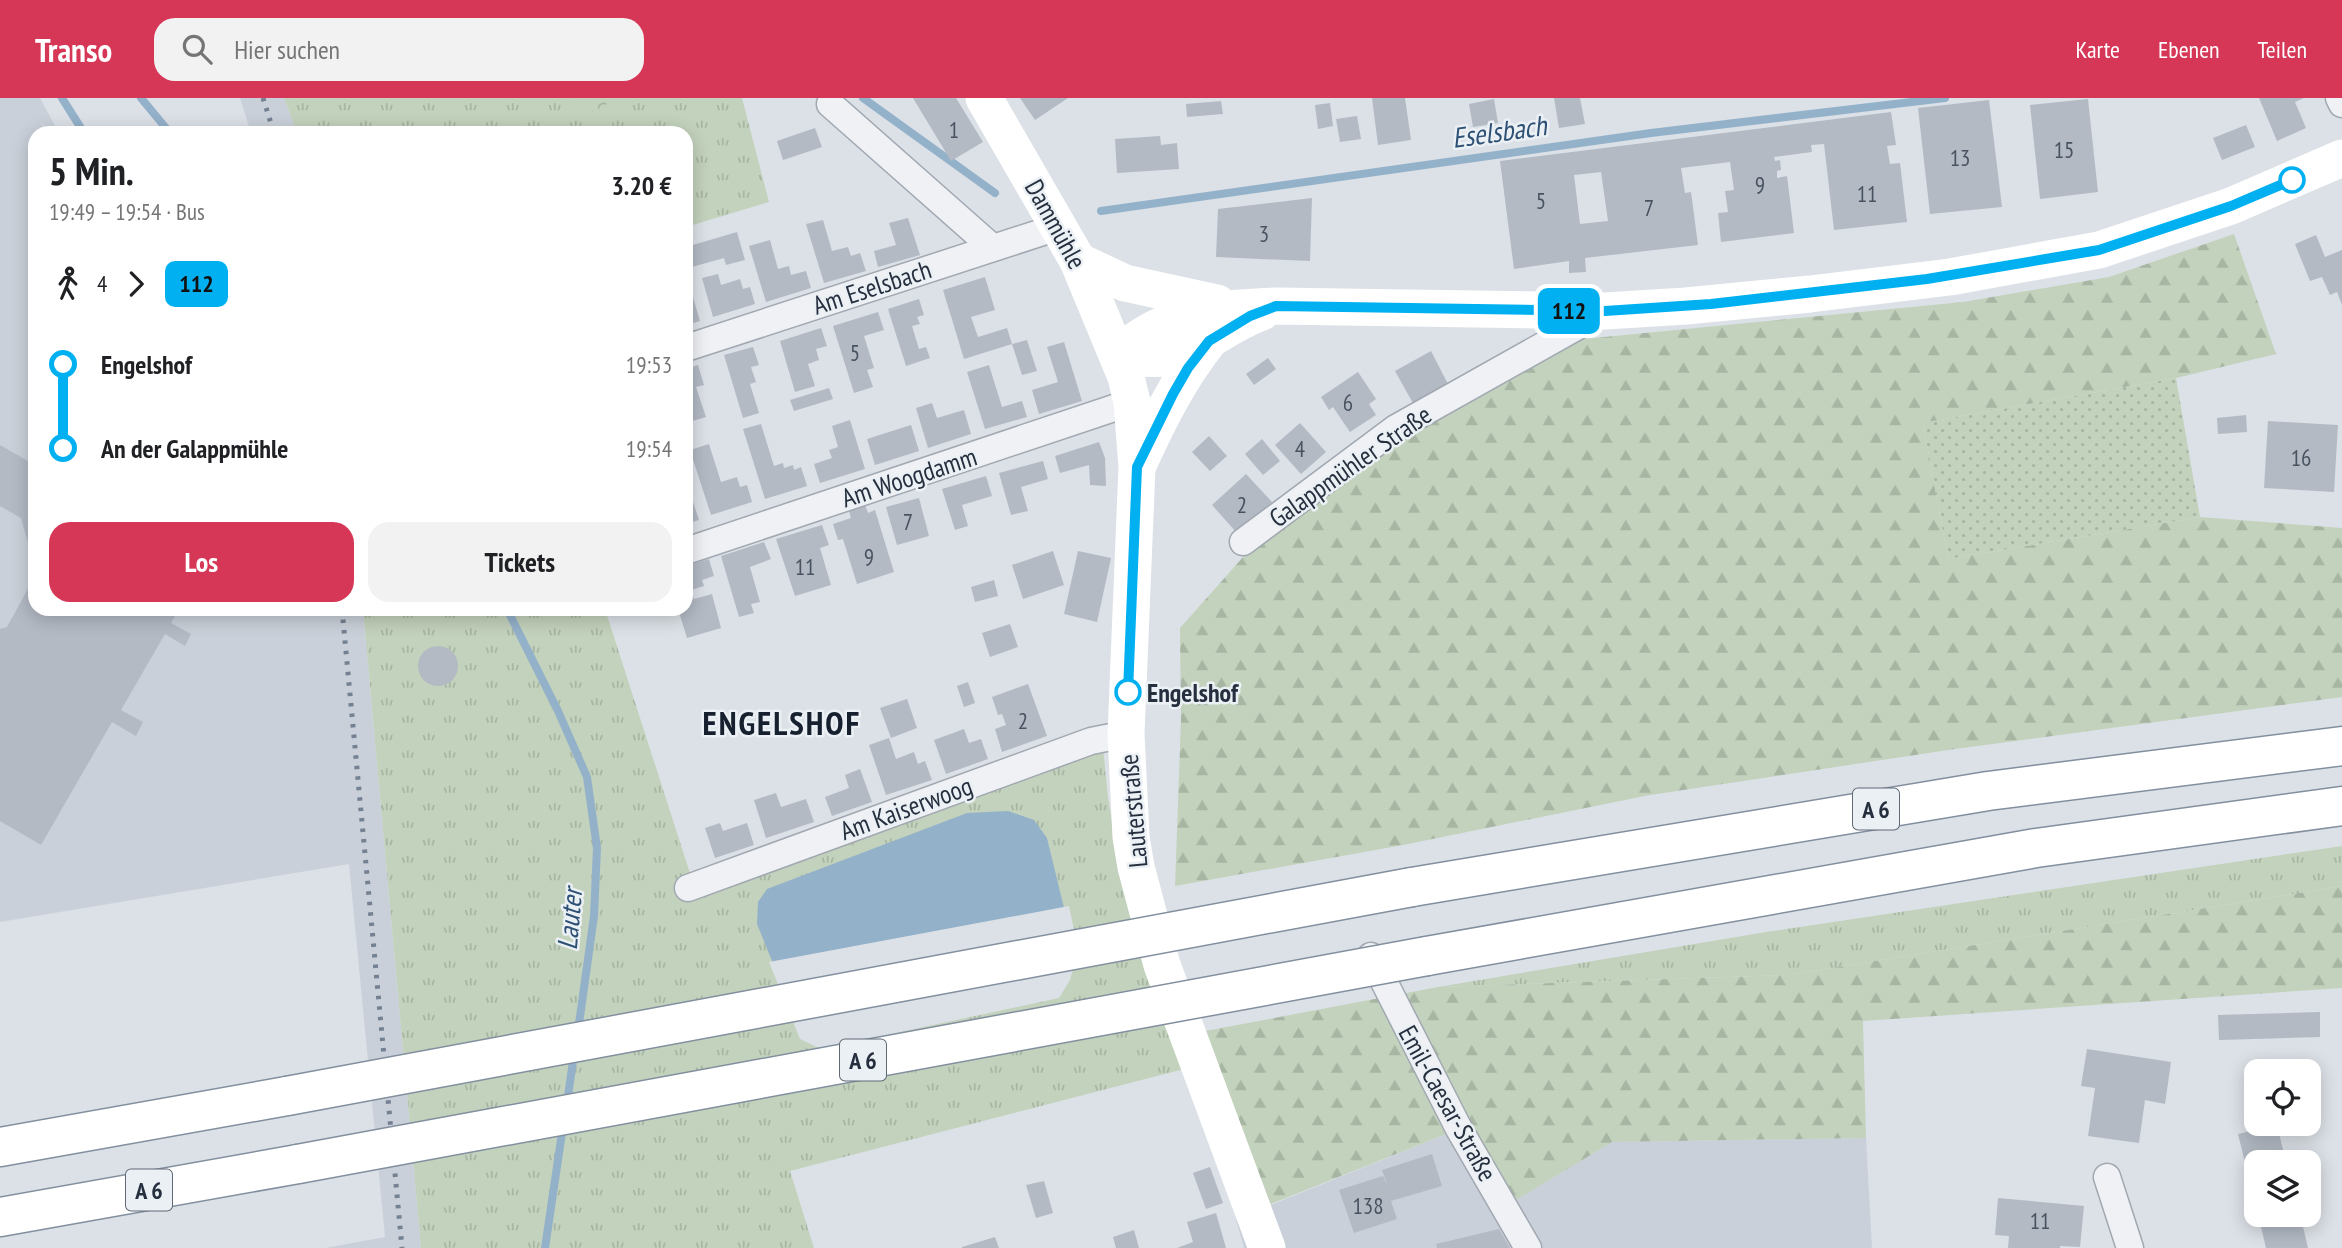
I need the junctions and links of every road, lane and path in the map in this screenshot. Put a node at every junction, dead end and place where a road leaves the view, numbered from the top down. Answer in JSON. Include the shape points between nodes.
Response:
{"nodes":[{"id":1,"x":984,"y":98,"type":"edge"},
{"id":2,"x":2339,"y":98,"type":"edge"},
{"id":3,"x":830,"y":104,"type":"dead end"},
{"id":4,"x":2342,"y":104,"type":"edge"},
{"id":5,"x":2342,"y":158,"type":"edge"},
{"id":6,"x":1058,"y":227,"type":"junction"},
{"id":7,"x":993,"y":248,"type":"junction"},
{"id":8,"x":1078,"y":261,"type":"junction"},
{"id":9,"x":1261,"y":307,"type":"junction"},
{"id":10,"x":1605,"y":311,"type":"junction"},
{"id":11,"x":1209,"y":341,"type":"junction"},
{"id":12,"x":693,"y":346,"type":"edge"},
{"id":13,"x":1118,"y":354,"type":"junction"},
{"id":14,"x":1132,"y":402,"type":"junction"},
{"id":15,"x":1137,"y":467,"type":"junction"},
{"id":16,"x":1243,"y":542,"type":"dead end"},
{"id":17,"x":693,"y":549,"type":"edge"},
{"id":18,"x":1126,"y":734,"type":"junction"},
{"id":19,"x":2342,"y":746,"type":"edge"},
{"id":20,"x":2342,"y":806,"type":"edge"},
{"id":21,"x":688,"y":888,"type":"dead end"},
{"id":22,"x":1371,"y":956,"type":"dead end"},
{"id":23,"x":0,"y":1147,"type":"edge"},
{"id":24,"x":2107,"y":1177,"type":"dead end"},
{"id":25,"x":0,"y":1217,"type":"edge"},
{"id":26,"x":1267,"y":1248,"type":"edge"},
{"id":27,"x":1528,"y":1248,"type":"edge"},
{"id":28,"x":2130,"y":1248,"type":"edge"}],
"edges":[{"from":1,"to":6,"type":"main road","name":"Dammühle"},
{"from":2,"to":4,"type":"street"},
{"from":3,"to":7,"type":"street"},
{"from":5,"to":10,"type":"main road","name":"Galappmühler Straße","via":[[2231,206],[2099,250],[1861,288]]},
{"from":6,"to":7,"type":"street","name":"Am Eselsbach"},
{"from":6,"to":8,"type":"main road","name":"Dammühle"},
{"from":7,"to":12,"type":"street","name":"Am Eselsbach"},
{"from":8,"to":9,"type":"main road","via":[[1125,284]]},
{"from":8,"to":13,"type":"main road","name":"Dammühle"},
{"from":9,"to":10,"type":"main road","name":"Galappmühler Straße"},
{"from":9,"to":11,"type":"main road","name":"Galappmühler Straße"},
{"from":9,"to":13,"type":"main road","name":"Galappmühler Straße","via":[[1202,312],[1167,322]]},
{"from":10,"to":16,"type":"street","name":"Galappmühler Straße","via":[[1396,428]]},
{"from":11,"to":13,"type":"main road","name":"Galappmühler Straße","via":[[1163,360]]},
{"from":11,"to":15,"type":"main road","via":[[1173,394]]},
{"from":13,"to":14,"type":"main road","name":"Lauterstraße"},
{"from":14,"to":15,"type":"main road","name":"Lauterstraße"},
{"from":14,"to":17,"type":"street","name":"Am Woogdamm"},
{"from":15,"to":18,"type":"main road","name":"Lauterstraße"},
{"from":18,"to":21,"type":"street","name":"Am Kaiserwoog","via":[[1091,741]]},
{"from":18,"to":26,"type":"main road","name":"Lauterstraße","via":[[1131,837],[1146,911]]},
{"from":19,"to":23,"type":"highway","number":"A 6","bridge":true,"via":[[1988,791],[1412,887]]},
{"from":20,"to":25,"type":"highway","number":"A 6","bridge":true,"via":[[2036,848]]},
{"from":22,"to":27,"type":"street","name":"Emil-Caesar-Straße","via":[[1459,1129]]},
{"from":24,"to":28,"type":"street"}]}
